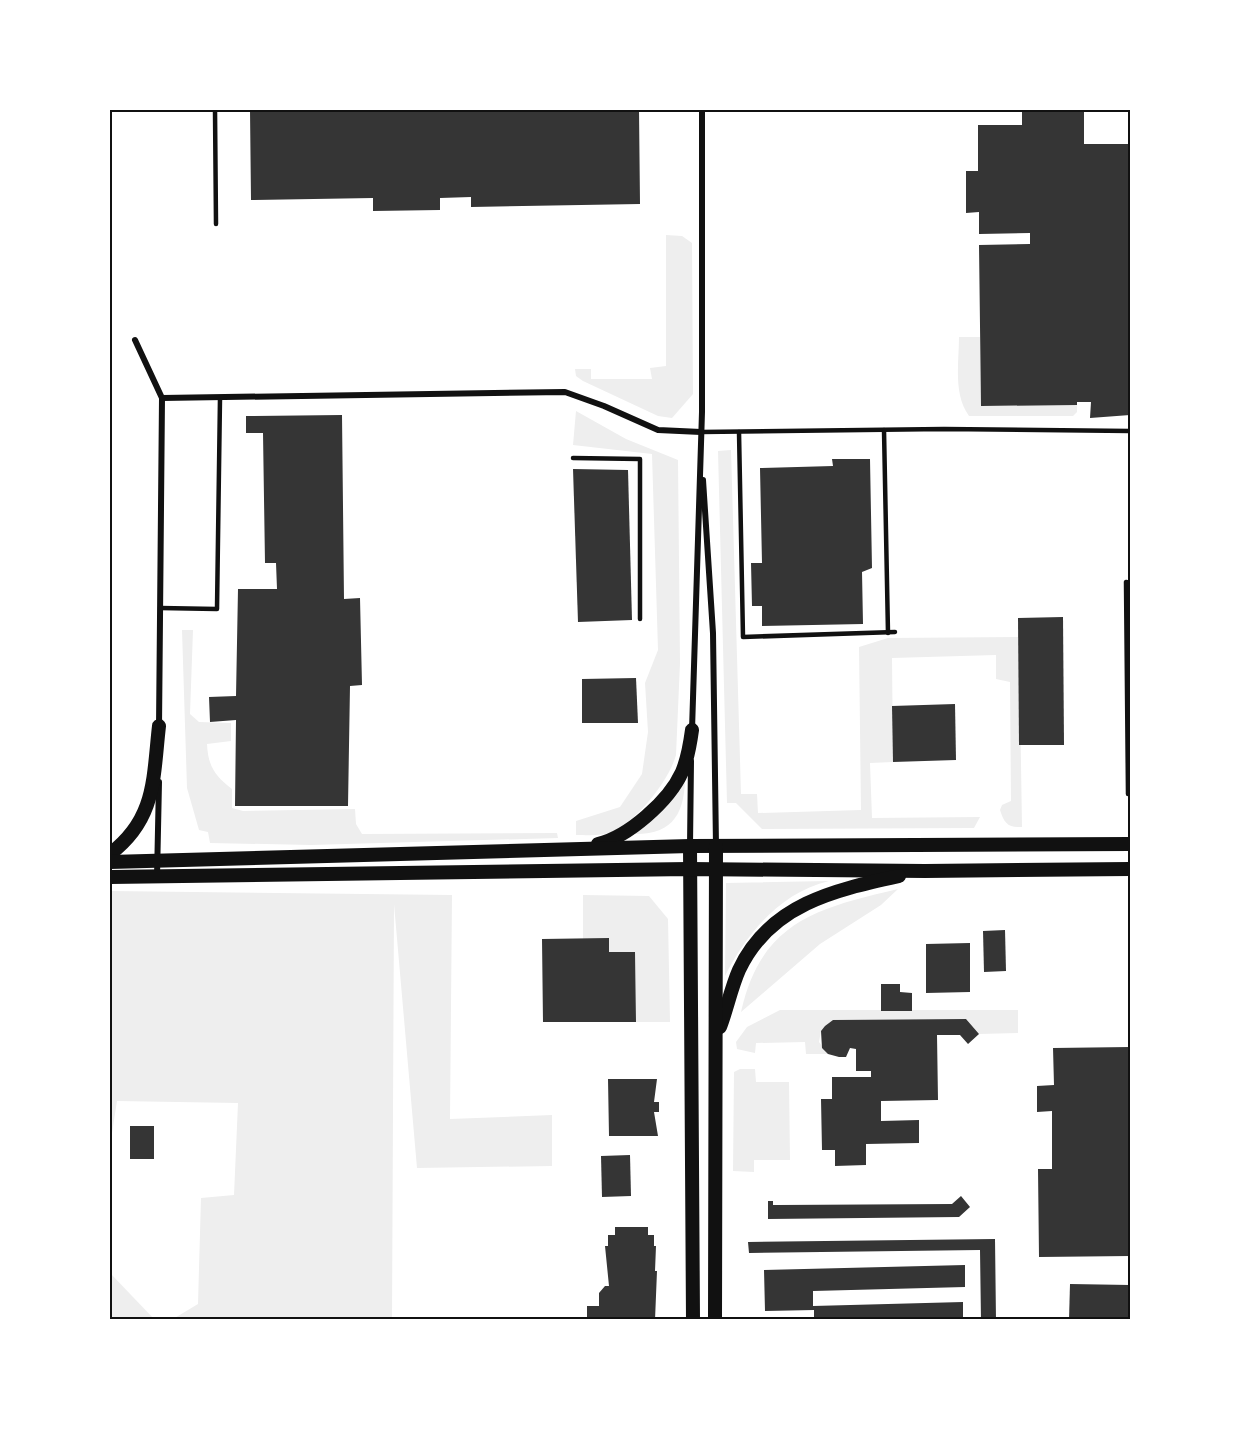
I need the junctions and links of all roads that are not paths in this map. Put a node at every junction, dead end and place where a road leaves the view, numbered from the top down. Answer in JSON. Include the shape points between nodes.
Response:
{"nodes":[{"id":1,"x":215,"y":110,"type":"edge"},
{"id":2,"x":702,"y":110,"type":"edge"},
{"id":3,"x":216,"y":224,"type":"dead end"},
{"id":4,"x":135,"y":340,"type":"dead end"},
{"id":5,"x":162,"y":398,"type":"junction"},
{"id":6,"x":220,"y":399,"type":"junction"},
{"id":7,"x":884,"y":430,"type":"junction"},
{"id":8,"x":1131,"y":431,"type":"edge"},
{"id":9,"x":701,"y":432,"type":"junction"},
{"id":10,"x":739,"y":432,"type":"junction"},
{"id":11,"x":700,"y":452,"type":"junction"},
{"id":12,"x":573,"y":459,"type":"dead end"},
{"id":13,"x":1131,"y":582,"type":"edge"},
{"id":14,"x":160,"y":608,"type":"junction"},
{"id":15,"x":640,"y":620,"type":"dead end"},
{"id":16,"x":895,"y":632,"type":"dead end"},
{"id":17,"x":888,"y":633,"type":"junction"},
{"id":18,"x":159,"y":726,"type":"junction"},
{"id":19,"x":692,"y":730,"type":"junction"},
{"id":20,"x":1131,"y":794,"type":"edge"},
{"id":21,"x":1131,"y":844,"type":"edge"},
{"id":22,"x":690,"y":846,"type":"junction"},
{"id":23,"x":716,"y":846,"type":"junction"},
{"id":24,"x":534,"y":851,"type":"junction"},
{"id":25,"x":110,"y":854,"type":"edge"},
{"id":26,"x":157,"y":859,"type":"junction"},
{"id":27,"x":110,"y":862,"type":"edge"},
{"id":28,"x":689,"y":869,"type":"junction"},
{"id":29,"x":716,"y":869,"type":"junction"},
{"id":30,"x":1131,"y":869,"type":"edge"},
{"id":31,"x":925,"y":871,"type":"junction"},
{"id":32,"x":110,"y":877,"type":"edge"},
{"id":33,"x":157,"y":877,"type":"junction"},
{"id":34,"x":716,"y":1041,"type":"junction"},
{"id":35,"x":693,"y":1320,"type":"edge"},
{"id":36,"x":715,"y":1320,"type":"edge"}],
"edges":[{"from":1,"to":3,"type":"lane"},
{"from":2,"to":9,"type":"street"},
{"from":4,"to":5,"type":"street"},
{"from":5,"to":6,"type":"street"},
{"from":5,"to":14,"type":"street"},
{"from":6,"to":9,"type":"street","via":[[565,392],[658,430]]},
{"from":6,"to":14,"type":"lane","via":[[217,609]]},
{"from":7,"to":8,"type":"lane"},
{"from":7,"to":10,"type":"lane"},
{"from":7,"to":17,"type":"lane"},
{"from":9,"to":10,"type":"lane"},
{"from":9,"to":11,"type":"street"},
{"from":10,"to":17,"type":"lane","via":[[743,637]]},
{"from":11,"to":19,"type":"street"},
{"from":11,"to":23,"type":"street","via":[[713,633]]},
{"from":12,"to":15,"type":"lane","via":[[640,459]]},
{"from":13,"to":20,"type":"lane","via":[[1126,582]]},
{"from":14,"to":18,"type":"street"},
{"from":16,"to":17,"type":"lane"},
{"from":18,"to":25,"type":"main road","via":[[148,806],[134,831]]},
{"from":18,"to":26,"type":"street"},
{"from":19,"to":22,"type":"street"},
{"from":19,"to":24,"type":"main road","via":[[681,774],[666,795],[626,834],[588,846]]},
{"from":21,"to":23,"type":"main road"},
{"from":22,"to":23,"type":"main road"},
{"from":22,"to":24,"type":"main road"},
{"from":22,"to":28,"type":"main road"},
{"from":23,"to":29,"type":"main road"},
{"from":24,"to":26,"type":"main road"},
{"from":26,"to":27,"type":"main road"},
{"from":26,"to":33,"type":"street"},
{"from":28,"to":29,"type":"main road"},
{"from":28,"to":33,"type":"main road"},
{"from":28,"to":35,"type":"main road"},
{"from":29,"to":31,"type":"main road"},
{"from":29,"to":34,"type":"main road"},
{"from":30,"to":31,"type":"main road"},
{"from":31,"to":34,"type":"main road","via":[[816,897],[790,913],[762,937],[746,958]]},
{"from":32,"to":33,"type":"main road"},
{"from":34,"to":36,"type":"main road"}]}
